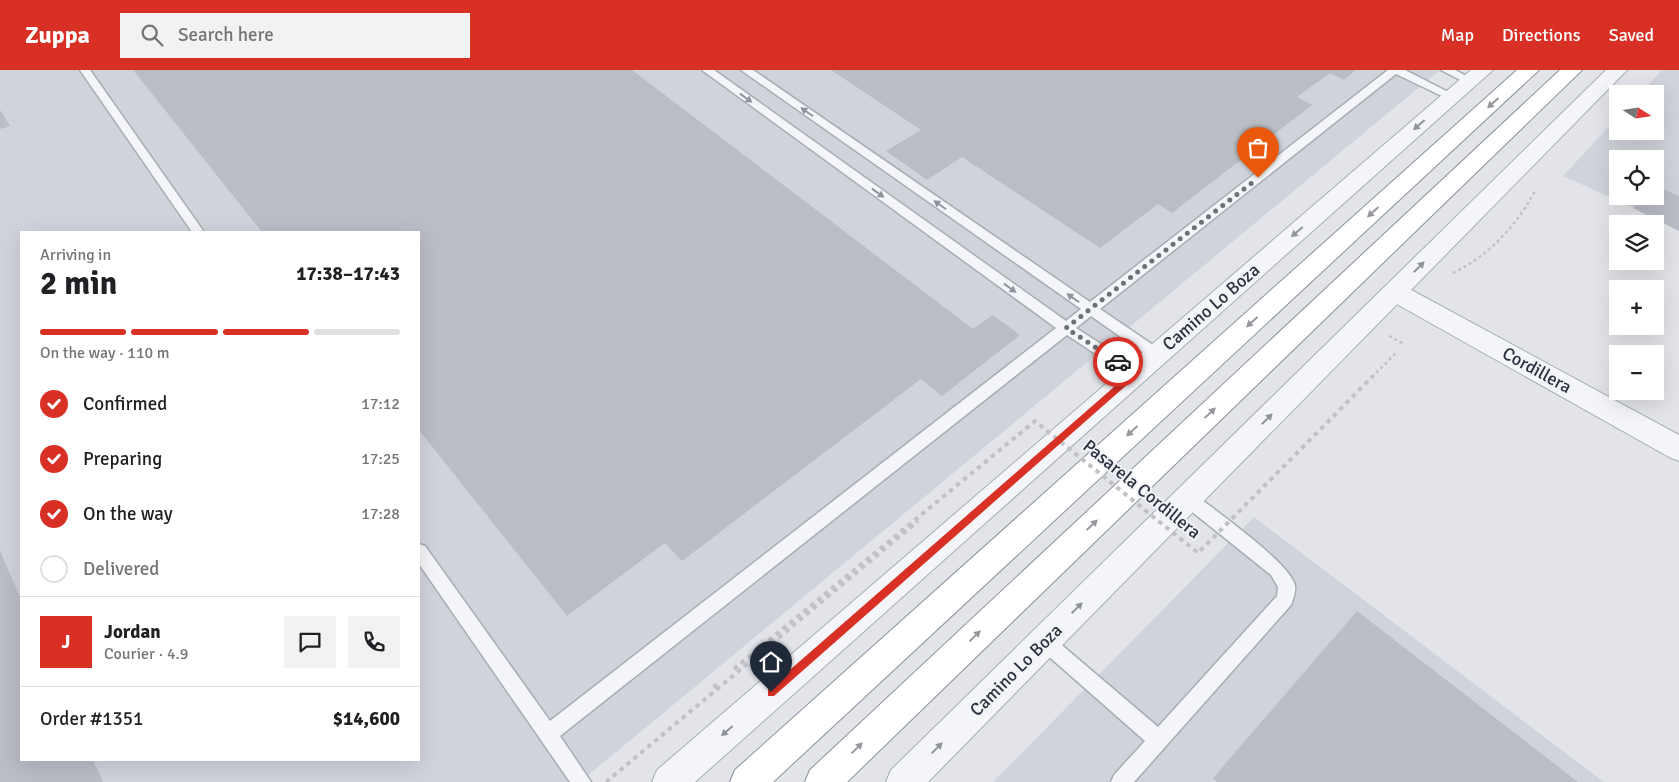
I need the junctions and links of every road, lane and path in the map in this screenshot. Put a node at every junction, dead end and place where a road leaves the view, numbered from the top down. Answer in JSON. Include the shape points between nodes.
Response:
{"nodes":[{"id":1,"x":85,"y":70,"type":"edge"},
{"id":2,"x":707,"y":70,"type":"edge"},
{"id":3,"x":746,"y":70,"type":"edge"},
{"id":4,"x":1396,"y":70,"type":"edge"},
{"id":5,"x":1446,"y":70,"type":"edge"},
{"id":6,"x":1529,"y":70,"type":"edge"},
{"id":7,"x":1572,"y":70,"type":"edge"},
{"id":8,"x":1617,"y":70,"type":"edge"},
{"id":9,"x":1468,"y":83,"type":"edge"},
{"id":10,"x":197,"y":231,"type":"edge"},
{"id":11,"x":1394,"y":292,"type":"junction"},
{"id":12,"x":1090,"y":309,"type":"junction"},
{"id":13,"x":1066,"y":328,"type":"junction"},
{"id":14,"x":1388,"y":335,"type":"dead end"},
{"id":15,"x":1404,"y":344,"type":"dead end"},
{"id":16,"x":1397,"y":352,"type":"dead end"},
{"id":17,"x":1157,"y":355,"type":"junction"},
{"id":18,"x":1136,"y":373,"type":"junction"},
{"id":19,"x":1679,"y":449,"type":"edge"},
{"id":20,"x":1187,"y":498,"type":"junction"},
{"id":21,"x":420,"y":552,"type":"edge"},
{"id":22,"x":1044,"y":641,"type":"junction"},
{"id":23,"x":734,"y":669,"type":"dead end"},
{"id":24,"x":714,"y":684,"type":"dead end"},
{"id":25,"x":717,"y":689,"type":"dead end"},
{"id":26,"x":546,"y":735,"type":"junction"},
{"id":27,"x":1158,"y":740,"type":"junction"},
{"id":28,"x":581,"y":782,"type":"edge"},
{"id":29,"x":669,"y":782,"type":"edge"},
{"id":30,"x":747,"y":782,"type":"edge"},
{"id":31,"x":822,"y":782,"type":"edge"},
{"id":32,"x":903,"y":782,"type":"edge"},
{"id":33,"x":1120,"y":782,"type":"edge"}],
"edges":[{"from":1,"to":10,"type":"lane"},
{"from":2,"to":13,"type":"lane","one_way":true},
{"from":12,"to":3,"type":"lane","one_way":true},
{"from":4,"to":9,"type":"lane"},
{"from":4,"to":12,"type":"lane"},
{"from":5,"to":9,"type":"lane"},
{"from":6,"to":30,"type":"highway","one_way":true},
{"from":31,"to":7,"type":"highway","one_way":true},
{"from":11,"to":8,"type":"street","name":"Camino Lo Boza","one_way":true},
{"from":9,"to":17,"type":"street","name":"Camino Lo Boza","one_way":true},
{"from":11,"to":19,"type":"street","name":"Cordillera"},
{"from":20,"to":11,"type":"street","name":"Camino Lo Boza","one_way":true},
{"from":12,"to":13,"type":"lane"},
{"from":12,"to":17,"type":"lane"},
{"from":13,"to":18,"type":"lane"},
{"from":13,"to":26,"type":"lane"},
{"from":14,"to":15,"type":"path"},
{"from":16,"to":23,"type":"path","name":"Pasarela Cordillera","bridge":true,"via":[[1198,553],[1035,421]]},
{"from":17,"to":18,"type":"street","name":"Camino Lo Boza"},
{"from":18,"to":29,"type":"street","name":"Camino Lo Boza","one_way":true},
{"from":22,"to":20,"type":"street","name":"Camino Lo Boza","one_way":true},
{"from":20,"to":27,"type":"lane","via":[[1277,570],[1287,586],[1285,599]]},
{"from":21,"to":26,"type":"lane"},
{"from":22,"to":27,"type":"lane"},
{"from":32,"to":22,"type":"street","name":"Camino Lo Boza","one_way":true},
{"from":24,"to":25,"type":"path"},
{"from":26,"to":28,"type":"lane"},
{"from":27,"to":33,"type":"lane"}]}
